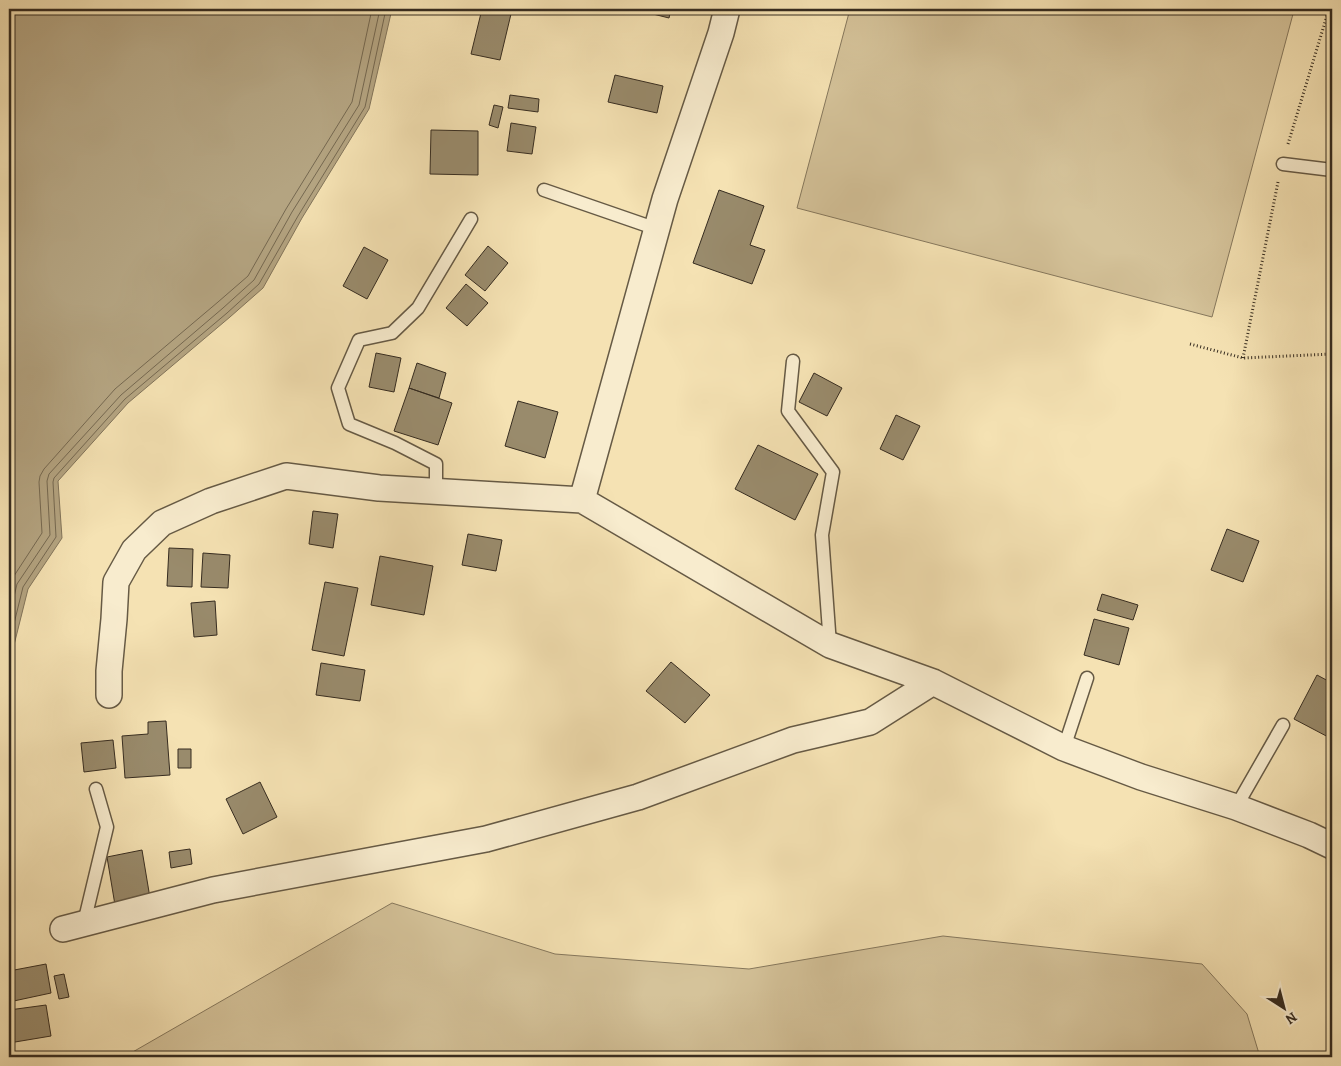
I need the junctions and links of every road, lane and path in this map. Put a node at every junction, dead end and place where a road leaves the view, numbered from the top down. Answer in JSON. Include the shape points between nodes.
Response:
{"nodes":[{"id":1,"x":727,"y":9,"type":"edge"},
{"id":2,"x":1283,"y":164,"type":"dead end"},
{"id":3,"x":1332,"y":170,"type":"edge"},
{"id":4,"x":544,"y":190,"type":"dead end"},
{"id":5,"x":471,"y":219,"type":"dead end"},
{"id":6,"x":657,"y":228,"type":"junction"},
{"id":7,"x":1190,"y":344,"type":"dead end"},
{"id":8,"x":1332,"y":354,"type":"edge"},
{"id":9,"x":793,"y":361,"type":"dead end"},
{"id":10,"x":436,"y":491,"type":"junction"},
{"id":11,"x":582,"y":500,"type":"junction"},
{"id":12,"x":830,"y":645,"type":"junction"},
{"id":13,"x":1087,"y":678,"type":"dead end"},
{"id":14,"x":933,"y":682,"type":"junction"},
{"id":15,"x":109,"y":695,"type":"dead end"},
{"id":16,"x":1283,"y":725,"type":"dead end"},
{"id":17,"x":1064,"y":748,"type":"junction"},
{"id":18,"x":96,"y":789,"type":"dead end"},
{"id":19,"x":1236,"y":807,"type":"junction"},
{"id":20,"x":1332,"y":846,"type":"edge"},
{"id":21,"x":73,"y":926,"type":"joint"}],
"edges":[{"from":1,"to":6,"type":"street"},
{"from":2,"to":3,"type":"lane"},
{"from":4,"to":6,"type":"lane"},
{"from":5,"to":10,"type":"lane","via":[[418,308],[392,333],[359,340],[338,388],[349,424],[436,464]]},
{"from":6,"to":11,"type":"street"},
{"from":7,"to":8,"type":"path","via":[[1243,358]]},
{"from":9,"to":12,"type":"lane","via":[[788,411],[833,472],[822,535]]},
{"from":10,"to":11,"type":"street"},
{"from":10,"to":15,"type":"street","via":[[379,488],[286,476],[162,523],[134,550],[116,582]]},
{"from":11,"to":12,"type":"street"},
{"from":12,"to":14,"type":"street"},
{"from":13,"to":17,"type":"lane"},
{"from":14,"to":17,"type":"street"},
{"from":14,"to":21,"type":"street","via":[[870,722],[793,740],[638,797],[486,839],[213,890]]},
{"from":16,"to":19,"type":"lane"},
{"from":17,"to":19,"type":"street"},
{"from":18,"to":21,"type":"lane","via":[[107,827]]},
{"from":19,"to":20,"type":"street"}]}
